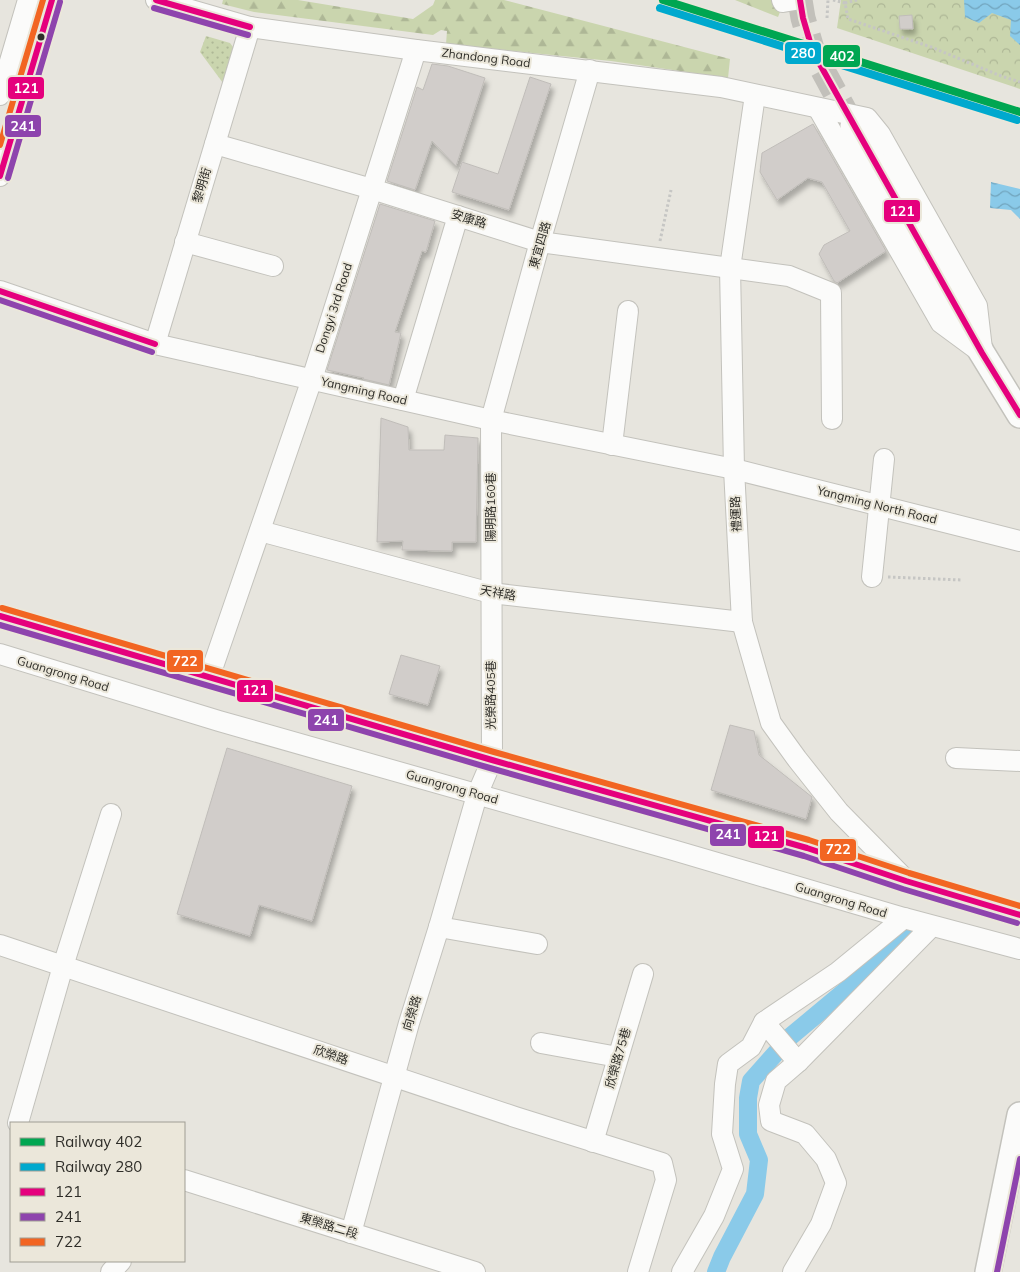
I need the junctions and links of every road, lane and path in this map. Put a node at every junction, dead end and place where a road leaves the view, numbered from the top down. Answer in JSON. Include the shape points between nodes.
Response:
{"nodes":[{"id":1,"x":28,"y":0,"type":"edge"},
{"id":2,"x":52,"y":0,"type":"edge"},
{"id":3,"x":156,"y":0,"type":"edge"},
{"id":4,"x":828,"y":0,"type":"edge"},
{"id":5,"x":833,"y":0,"type":"edge"},
{"id":6,"x":858,"y":0,"type":"edge"},
{"id":7,"x":845,"y":3,"type":"junction"},
{"id":8,"x":827,"y":18,"type":"dead end"},
{"id":9,"x":250,"y":27,"type":"junction"},
{"id":10,"x":416,"y":50,"type":"junction"},
{"id":11,"x":590,"y":70,"type":"junction"},
{"id":12,"x":1020,"y":82,"type":"edge"},
{"id":13,"x":0,"y":95,"type":"edge"},
{"id":14,"x":755,"y":95,"type":"junction"},
{"id":15,"x":818,"y":108,"type":"junction"},
{"id":16,"x":853,"y":126,"type":"tunnel mouth"},
{"id":17,"x":215,"y":144,"type":"junction"},
{"id":18,"x":0,"y":176,"type":"edge"},
{"id":19,"x":372,"y":189,"type":"junction"},
{"id":20,"x":671,"y":190,"type":"dead end"},
{"id":21,"x":458,"y":216,"type":"junction"},
{"id":22,"x":185,"y":242,"type":"junction"},
{"id":23,"x":540,"y":242,"type":"junction"},
{"id":24,"x":656,"y":258,"type":"junction"},
{"id":25,"x":272,"y":266,"type":"dead end"},
{"id":26,"x":730,"y":268,"type":"junction"},
{"id":27,"x":0,"y":291,"type":"edge"},
{"id":28,"x":628,"y":311,"type":"dead end"},
{"id":29,"x":155,"y":344,"type":"junction"},
{"id":30,"x":982,"y":353,"type":"junction"},
{"id":31,"x":312,"y":379,"type":"junction"},
{"id":32,"x":403,"y":400,"type":"junction"},
{"id":33,"x":1020,"y":415,"type":"edge"},
{"id":34,"x":832,"y":419,"type":"dead end"},
{"id":35,"x":491,"y":420,"type":"junction"},
{"id":36,"x":612,"y":445,"type":"junction"},
{"id":37,"x":884,"y":459,"type":"dead end"},
{"id":38,"x":734,"y":469,"type":"junction"},
{"id":39,"x":880,"y":505,"type":"junction"},
{"id":40,"x":260,"y":531,"type":"junction"},
{"id":41,"x":1020,"y":541,"type":"edge"},
{"id":42,"x":872,"y":577,"type":"joint"},
{"id":43,"x":962,"y":580,"type":"dead end"},
{"id":44,"x":491,"y":593,"type":"junction"},
{"id":45,"x":0,"y":616,"type":"edge"},
{"id":46,"x":742,"y":622,"type":"junction"},
{"id":47,"x":0,"y":654,"type":"edge"},
{"id":48,"x":209,"y":678,"type":"junction"},
{"id":49,"x":956,"y":758,"type":"dead end"},
{"id":50,"x":492,"y":760,"type":"junction"},
{"id":51,"x":1020,"y":762,"type":"edge"},
{"id":52,"x":477,"y":795,"type":"junction"},
{"id":53,"x":112,"y":814,"type":"dead end"},
{"id":54,"x":906,"y":880,"type":"junction"},
{"id":55,"x":1020,"y":915,"type":"edge"},
{"id":56,"x":904,"y":918,"type":"junction"},
{"id":57,"x":932,"y":926,"type":"junction"},
{"id":58,"x":439,"y":927,"type":"junction"},
{"id":59,"x":537,"y":944,"type":"dead end"},
{"id":60,"x":0,"y":945,"type":"edge"},
{"id":61,"x":1020,"y":949,"type":"edge"},
{"id":62,"x":63,"y":966,"type":"junction"},
{"id":63,"x":643,"y":974,"type":"dead end"},
{"id":64,"x":764,"y":1022,"type":"junction"},
{"id":65,"x":541,"y":1043,"type":"dead end"},
{"id":66,"x":618,"y":1057,"type":"junction"},
{"id":67,"x":798,"y":1062,"type":"junction"},
{"id":68,"x":395,"y":1076,"type":"junction"},
{"id":69,"x":1020,"y":1116,"type":"edge"},
{"id":70,"x":18,"y":1122,"type":"edge"},
{"id":71,"x":1020,"y":1123,"type":"edge"},
{"id":72,"x":593,"y":1142,"type":"junction"},
{"id":73,"x":185,"y":1180,"type":"edge"},
{"id":74,"x":351,"y":1233,"type":"junction"},
{"id":75,"x":120,"y":1262,"type":"edge"},
{"id":76,"x":111,"y":1272,"type":"edge"},
{"id":77,"x":475,"y":1272,"type":"edge"},
{"id":78,"x":638,"y":1272,"type":"edge"},
{"id":79,"x":682,"y":1272,"type":"edge"},
{"id":80,"x":793,"y":1272,"type":"edge"},
{"id":81,"x":988,"y":1272,"type":"edge"}],
"edges":[{"from":1,"to":13,"type":"street"},
{"from":2,"to":18,"type":"street"},
{"from":3,"to":9,"type":"street","name":"Zhandong Road"},
{"from":4,"to":8,"type":"path"},
{"from":5,"to":7,"type":"path"},
{"from":6,"to":7,"type":"path"},
{"from":7,"to":12,"type":"path","via":[[848,19]]},
{"from":9,"to":10,"type":"street","name":"Zhandong Road"},
{"from":9,"to":17,"type":"street","name":"黎明街"},
{"from":10,"to":11,"type":"street","name":"Zhandong Road"},
{"from":10,"to":19,"type":"street","name":"Dongyi 3rd Road"},
{"from":11,"to":14,"type":"street","name":"Zhandong Road","via":[[721,87]]},
{"from":11,"to":23,"type":"street","name":"東宜四路"},
{"from":14,"to":15,"type":"street","name":"Zhandong Road"},
{"from":14,"to":26,"type":"street","name":"禮運路"},
{"from":15,"to":30,"type":"street","via":[[941,323]]},
{"from":15,"to":30,"type":"street","name":"Zhandong Road","via":[[867,118],[880,134],[977,306]]},
{"from":16,"to":30,"type":"main road"},
{"from":17,"to":19,"type":"street","name":"安康路"},
{"from":17,"to":22,"type":"street","name":"黎明街"},
{"from":19,"to":21,"type":"street","name":"安康路"},
{"from":19,"to":31,"type":"street","name":"Dongyi 3rd Road"},
{"from":20,"to":24,"type":"path"},
{"from":21,"to":23,"type":"street","name":"安康路"},
{"from":21,"to":32,"type":"street"},
{"from":22,"to":25,"type":"street"},
{"from":22,"to":29,"type":"street","name":"黎明街"},
{"from":23,"to":24,"type":"street","name":"安康路"},
{"from":23,"to":35,"type":"street","name":"東宜四路"},
{"from":24,"to":26,"type":"street","name":"安康路"},
{"from":26,"to":34,"type":"street","name":"安康路","via":[[789,276],[831,293]]},
{"from":26,"to":38,"type":"street","name":"禮運路"},
{"from":27,"to":29,"type":"street","name":"Yangming Road"},
{"from":28,"to":36,"type":"street"},
{"from":29,"to":31,"type":"street","name":"Yangming Road"},
{"from":30,"to":33,"type":"main road"},
{"from":31,"to":32,"type":"street","name":"Yangming Road"},
{"from":31,"to":40,"type":"street","name":"Dongyi 3rd Road"},
{"from":32,"to":35,"type":"street","name":"Yangming Road"},
{"from":35,"to":36,"type":"street","name":"Yangming Road"},
{"from":35,"to":44,"type":"street","name":"陽明路160巷"},
{"from":36,"to":38,"type":"street","name":"Yangming Road"},
{"from":37,"to":39,"type":"street"},
{"from":38,"to":39,"type":"street","name":"Yangming North Road"},
{"from":38,"to":46,"type":"street","name":"禮運路"},
{"from":39,"to":41,"type":"street","name":"Yangming North Road"},
{"from":39,"to":42,"type":"street"},
{"from":40,"to":44,"type":"street","name":"天祥路"},
{"from":40,"to":48,"type":"street","name":"Dongyi 3rd Road"},
{"from":42,"to":43,"type":"path"},
{"from":44,"to":46,"type":"street","name":"天祥路"},
{"from":44,"to":50,"type":"street","name":"光榮路405巷"},
{"from":45,"to":48,"type":"street"},
{"from":46,"to":54,"type":"street","name":"禮運路","via":[[771,723],[839,812]]},
{"from":47,"to":52,"type":"street","name":"Guangrong Road"},
{"from":48,"to":50,"type":"street"},
{"from":49,"to":51,"type":"street"},
{"from":50,"to":52,"type":"street","name":"光榮路405巷"},
{"from":50,"to":54,"type":"street","via":[[807,848]]},
{"from":52,"to":56,"type":"street","name":"Guangrong Road"},
{"from":52,"to":58,"type":"street","name":"向榮路"},
{"from":53,"to":62,"type":"street"},
{"from":54,"to":55,"type":"street"},
{"from":56,"to":57,"type":"street","name":"Guangrong Road"},
{"from":56,"to":64,"type":"street","via":[[838,972]]},
{"from":57,"to":61,"type":"street","name":"Guangrong Road"},
{"from":57,"to":67,"type":"street"},
{"from":58,"to":59,"type":"street"},
{"from":58,"to":68,"type":"street","name":"向榮路"},
{"from":60,"to":62,"type":"street","name":"欣榮路"},
{"from":62,"to":68,"type":"street","name":"欣榮路"},
{"from":62,"to":70,"type":"street"},
{"from":63,"to":66,"type":"street","name":"欣榮路75巷"},
{"from":64,"to":67,"type":"street"},
{"from":64,"to":79,"type":"street","via":[[752,1047],[728,1064],[722,1134],[733,1169],[714,1216]]},
{"from":65,"to":66,"type":"street"},
{"from":66,"to":72,"type":"street","name":"欣榮路75巷"},
{"from":67,"to":80,"type":"street","via":[[776,1081],[769,1105],[771,1121],[805,1134],[826,1159],[836,1183],[821,1224]]},
{"from":68,"to":72,"type":"street","name":"欣榮路"},
{"from":68,"to":74,"type":"street","name":"向榮路"},
{"from":69,"to":71,"type":"main road"},
{"from":71,"to":81,"type":"main road"},
{"from":72,"to":78,"type":"street","name":"欣榮路","via":[[662,1163],[666,1180]]},
{"from":73,"to":74,"type":"street","name":"東榮路二段"},
{"from":74,"to":77,"type":"street","name":"東榮路二段"},
{"from":75,"to":76,"type":"street"}]}
